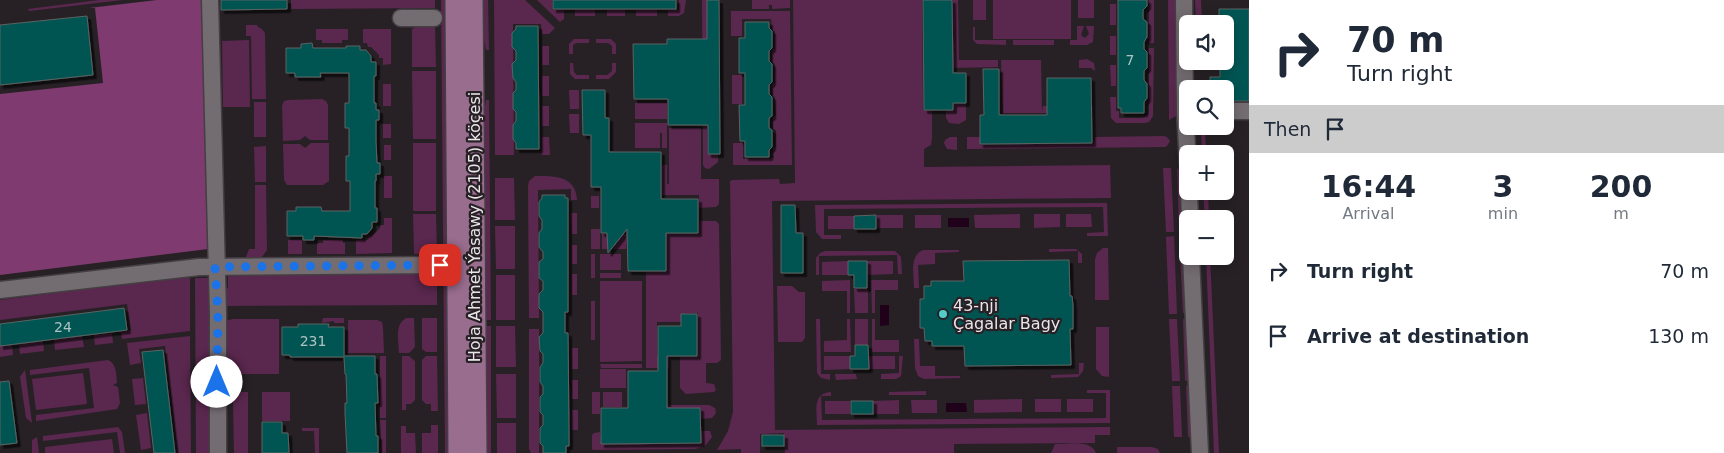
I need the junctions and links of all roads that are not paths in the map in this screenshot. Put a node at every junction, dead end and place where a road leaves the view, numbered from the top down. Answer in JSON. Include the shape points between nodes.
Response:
{"nodes":[{"id":1,"x":210,"y":0,"type":"edge"},
{"id":2,"x":456,"y":0,"type":"edge"},
{"id":3,"x":472,"y":0,"type":"edge"},
{"id":4,"x":1184,"y":0,"type":"edge"},
{"id":5,"x":401,"y":18,"type":"dead end"},
{"id":6,"x":434,"y":18,"type":"dead end"},
{"id":7,"x":1185,"y":80,"type":"edge"},
{"id":8,"x":1234,"y":111,"type":"edge"},
{"id":9,"x":1249,"y":111,"type":"edge"},
{"id":10,"x":440,"y":265,"type":"dead end"},
{"id":11,"x":1191,"y":265,"type":"edge"},
{"id":12,"x":215,"y":267,"type":"junction"},
{"id":13,"x":0,"y":290,"type":"edge"},
{"id":14,"x":218,"y":453,"type":"edge"},
{"id":15,"x":459,"y":453,"type":"edge"},
{"id":16,"x":476,"y":453,"type":"edge"},
{"id":17,"x":1200,"y":453,"type":"edge"}],
"edges":[{"from":1,"to":12,"type":"street"},
{"from":2,"to":15,"type":"main road","name":"Hoja Ahmet Ýasawy (2105) köçesi"},
{"from":3,"to":16,"type":"main road","name":"Hoja Ahmet Ýasawy (2105) köçesi"},
{"from":4,"to":7,"type":"street"},
{"from":5,"to":6,"type":"street"},
{"from":8,"to":9,"type":"street"},
{"from":10,"to":12,"type":"street"},
{"from":11,"to":17,"type":"street"},
{"from":12,"to":13,"type":"street"},
{"from":12,"to":14,"type":"street"}]}
